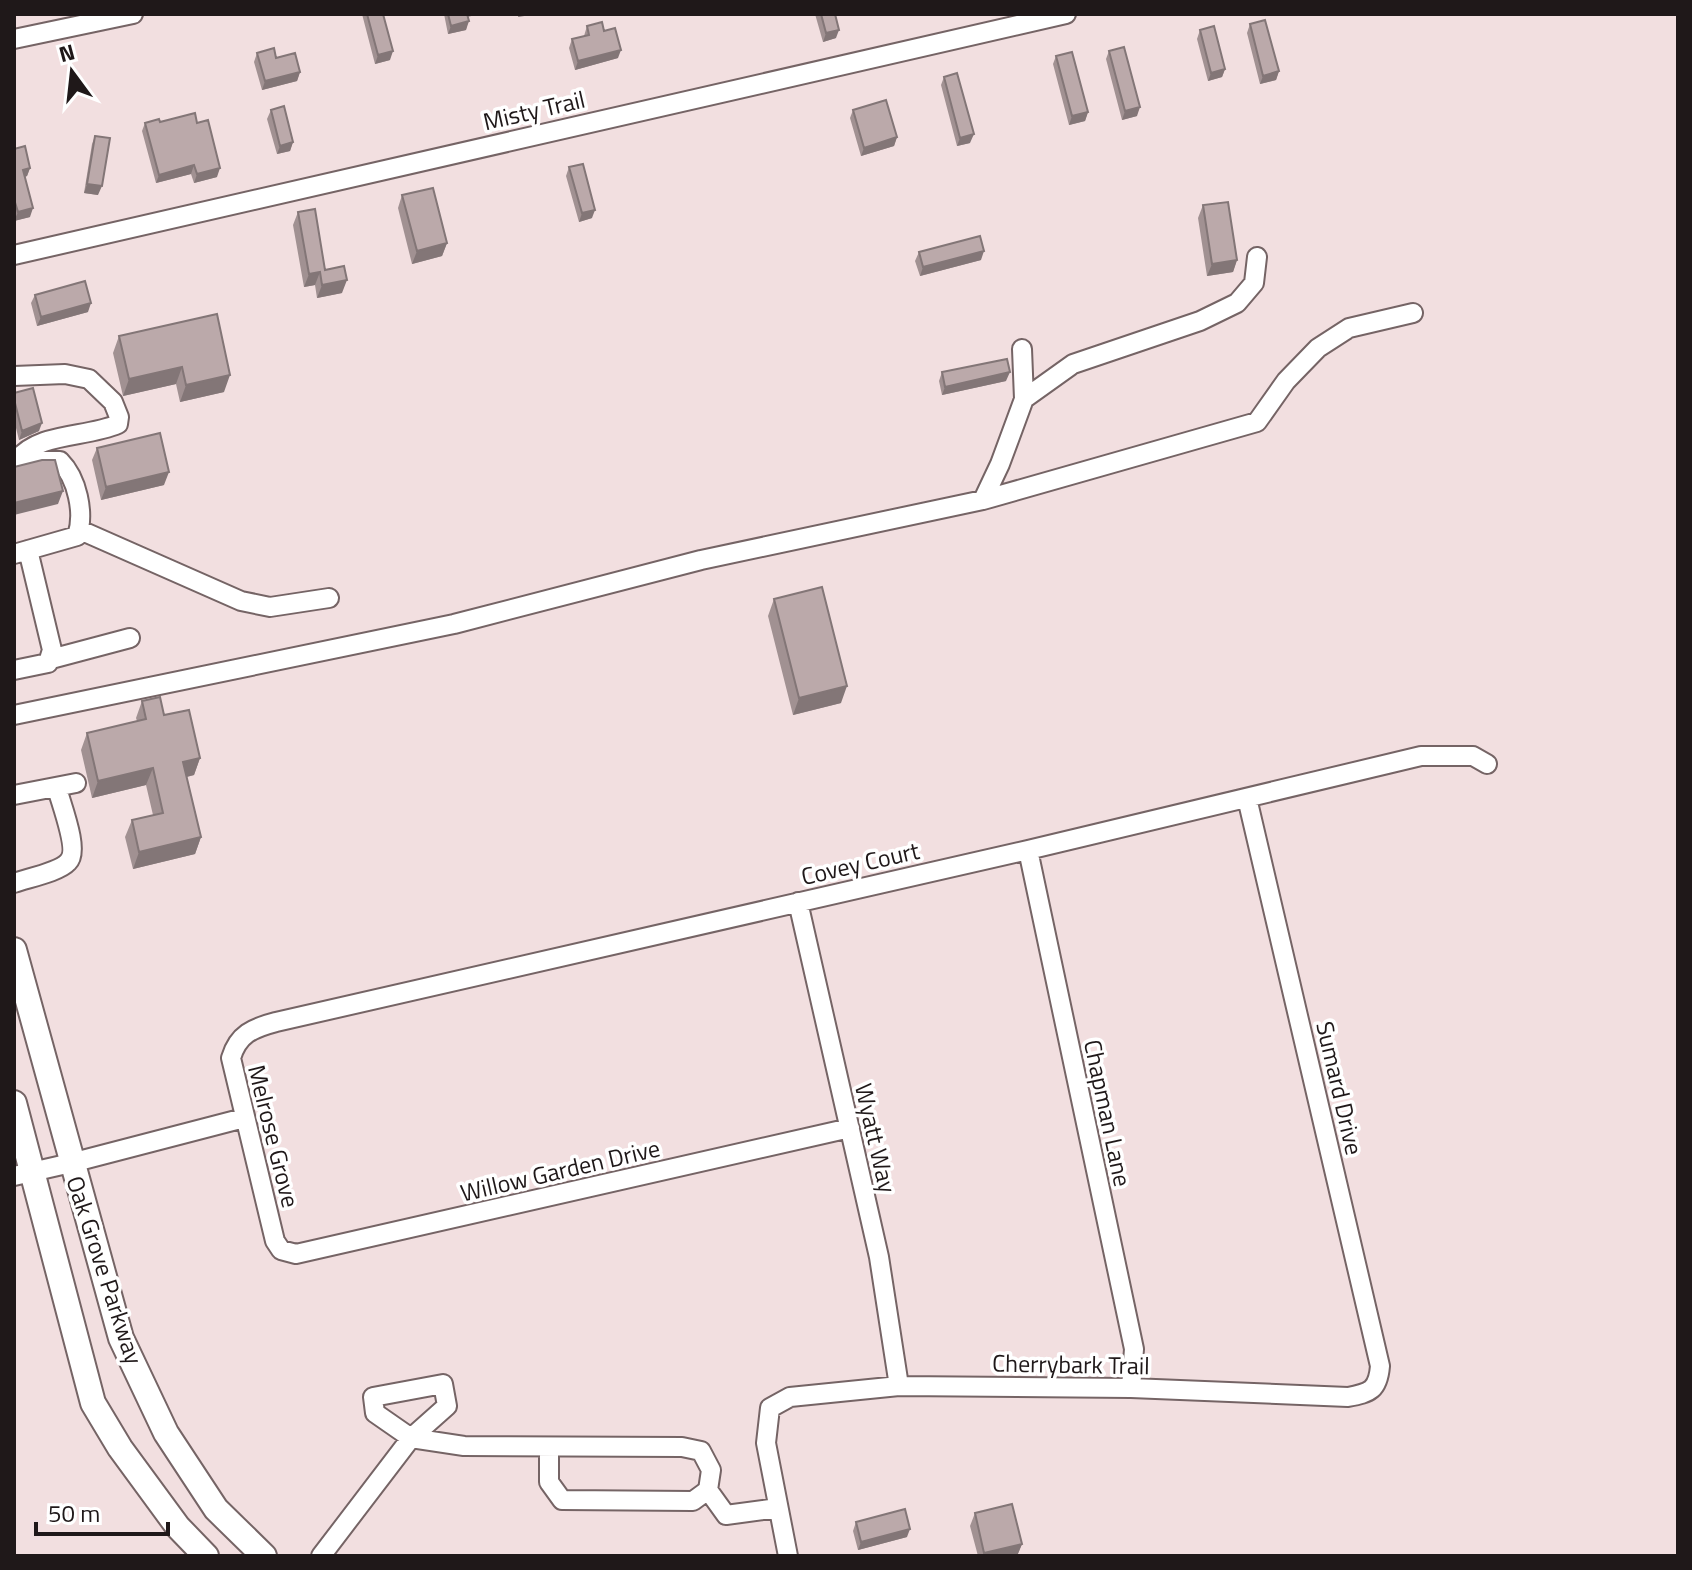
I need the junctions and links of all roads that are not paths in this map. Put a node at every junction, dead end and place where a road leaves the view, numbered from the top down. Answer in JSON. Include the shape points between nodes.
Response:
{"nodes":[{"id":1,"x":133,"y":14,"type":"edge"},
{"id":2,"x":1066,"y":14,"type":"edge"},
{"id":3,"x":14,"y":39,"type":"edge"},
{"id":4,"x":14,"y":255,"type":"edge"},
{"id":5,"x":1257,"y":257,"type":"dead end"},
{"id":6,"x":1413,"y":313,"type":"dead end"},
{"id":7,"x":1022,"y":349,"type":"dead end"},
{"id":8,"x":14,"y":376,"type":"edge"},
{"id":9,"x":1024,"y":399,"type":"junction"},
{"id":10,"x":16,"y":461,"type":"edge"},
{"id":11,"x":983,"y":500,"type":"junction"},
{"id":12,"x":80,"y":530,"type":"junction"},
{"id":13,"x":21,"y":552,"type":"edge"},
{"id":14,"x":329,"y":598,"type":"dead end"},
{"id":15,"x":130,"y":638,"type":"dead end"},
{"id":16,"x":51,"y":659,"type":"junction"},
{"id":17,"x":14,"y":670,"type":"edge"},
{"id":18,"x":14,"y":715,"type":"edge"},
{"id":19,"x":1487,"y":764,"type":"dead end"},
{"id":20,"x":76,"y":783,"type":"dead end"},
{"id":21,"x":57,"y":788,"type":"junction"},
{"id":22,"x":14,"y":795,"type":"edge"},
{"id":23,"x":1247,"y":798,"type":"junction"},
{"id":24,"x":1028,"y":850,"type":"junction"},
{"id":25,"x":14,"y":883,"type":"edge"},
{"id":26,"x":798,"y":902,"type":"junction"},
{"id":27,"x":14,"y":950,"type":"edge"},
{"id":28,"x":244,"y":1034,"type":"joint"},
{"id":29,"x":14,"y":1103,"type":"edge"},
{"id":30,"x":244,"y":1118,"type":"junction"},
{"id":31,"x":850,"y":1128,"type":"junction"},
{"id":32,"x":71,"y":1163,"type":"junction"},
{"id":33,"x":23,"y":1173,"type":"edge"},
{"id":34,"x":281,"y":1250,"type":"joint"},
{"id":35,"x":899,"y":1386,"type":"junction"},
{"id":36,"x":1131,"y":1388,"type":"junction"},
{"id":37,"x":1373,"y":1388,"type":"joint"},
{"id":38,"x":549,"y":1448,"type":"junction"},
{"id":39,"x":708,"y":1490,"type":"junction"},
{"id":40,"x":778,"y":1508,"type":"junction"},
{"id":41,"x":206,"y":1556,"type":"edge"},
{"id":42,"x":264,"y":1556,"type":"edge"},
{"id":43,"x":321,"y":1556,"type":"edge"},
{"id":44,"x":788,"y":1556,"type":"edge"}],
"edges":[{"from":1,"to":3,"type":"street"},
{"from":2,"to":4,"type":"street","name":"Misty Trail"},
{"from":5,"to":9,"type":"street","via":[[1254,283],[1237,303],[1073,364]]},
{"from":6,"to":11,"type":"street","via":[[1349,328],[1318,348],[1257,422]]},
{"from":7,"to":9,"type":"street"},
{"from":8,"to":10,"type":"street","via":[[65,374],[89,379],[113,402],[119,417],[118,424],[105,430],[26,448]]},
{"from":9,"to":11,"type":"street"},
{"from":10,"to":12,"type":"street","via":[[60,461],[69,470]]},
{"from":11,"to":18,"type":"street","via":[[701,560],[454,624]]},
{"from":12,"to":13,"type":"street","via":[[77,536]]},
{"from":12,"to":14,"type":"street","via":[[241,601],[270,607]]},
{"from":13,"to":16,"type":"street"},
{"from":15,"to":16,"type":"street"},
{"from":16,"to":17,"type":"street"},
{"from":19,"to":23,"type":"street","name":"Covey Court","via":[[1473,756],[1421,756]]},
{"from":20,"to":21,"type":"street"},
{"from":21,"to":22,"type":"street"},
{"from":21,"to":25,"type":"street","via":[[72,858],[66,865]]},
{"from":23,"to":24,"type":"street","name":"Covey Court"},
{"from":23,"to":37,"type":"street","name":"Sumard Drive","via":[[1380,1366]]},
{"from":24,"to":26,"type":"street","name":"Covey Court"},
{"from":24,"to":36,"type":"street","name":"Chapman Lane","via":[[1134,1349]]},
{"from":26,"to":28,"type":"street","name":"Covey Court","via":[[306,1015]]},
{"from":26,"to":31,"type":"street","name":"Wyatt Way"},
{"from":27,"to":32,"type":"main road","name":"Oak Grove Parkway"},
{"from":28,"to":30,"type":"street","name":"Melrose Grove","via":[[231,1058]]},
{"from":29,"to":33,"type":"main road","name":"Oak Grove Parkway"},
{"from":30,"to":32,"type":"street"},
{"from":30,"to":34,"type":"street","name":"Melrose Grove"},
{"from":31,"to":34,"type":"street","name":"Willow Garden Drive","via":[[322,1249],[296,1254]]},
{"from":31,"to":35,"type":"street","name":"Wyatt Way","via":[[879,1257]]},
{"from":32,"to":33,"type":"street"},
{"from":32,"to":42,"type":"main road","name":"Oak Grove Parkway","via":[[121,1338],[166,1433],[216,1509]]},
{"from":33,"to":41,"type":"main road","name":"Oak Grove Parkway","via":[[93,1403],[178,1527]]},
{"from":35,"to":36,"type":"street","name":"Cherrybark Trail"},
{"from":35,"to":40,"type":"street","name":"Cherrybark Trail","via":[[790,1397],[770,1408],[766,1443]]},
{"from":36,"to":37,"type":"street","name":"Cherrybark Trail","via":[[1348,1397]]},
{"from":38,"to":39,"type":"street","via":[[701,1451],[711,1470]]},
{"from":38,"to":39,"type":"street","via":[[549,1482],[562,1500],[693,1501]]},
{"from":38,"to":43,"type":"street","via":[[464,1446],[411,1438]]},
{"from":39,"to":40,"type":"street","via":[[726,1515]]},
{"from":40,"to":44,"type":"street"}]}
